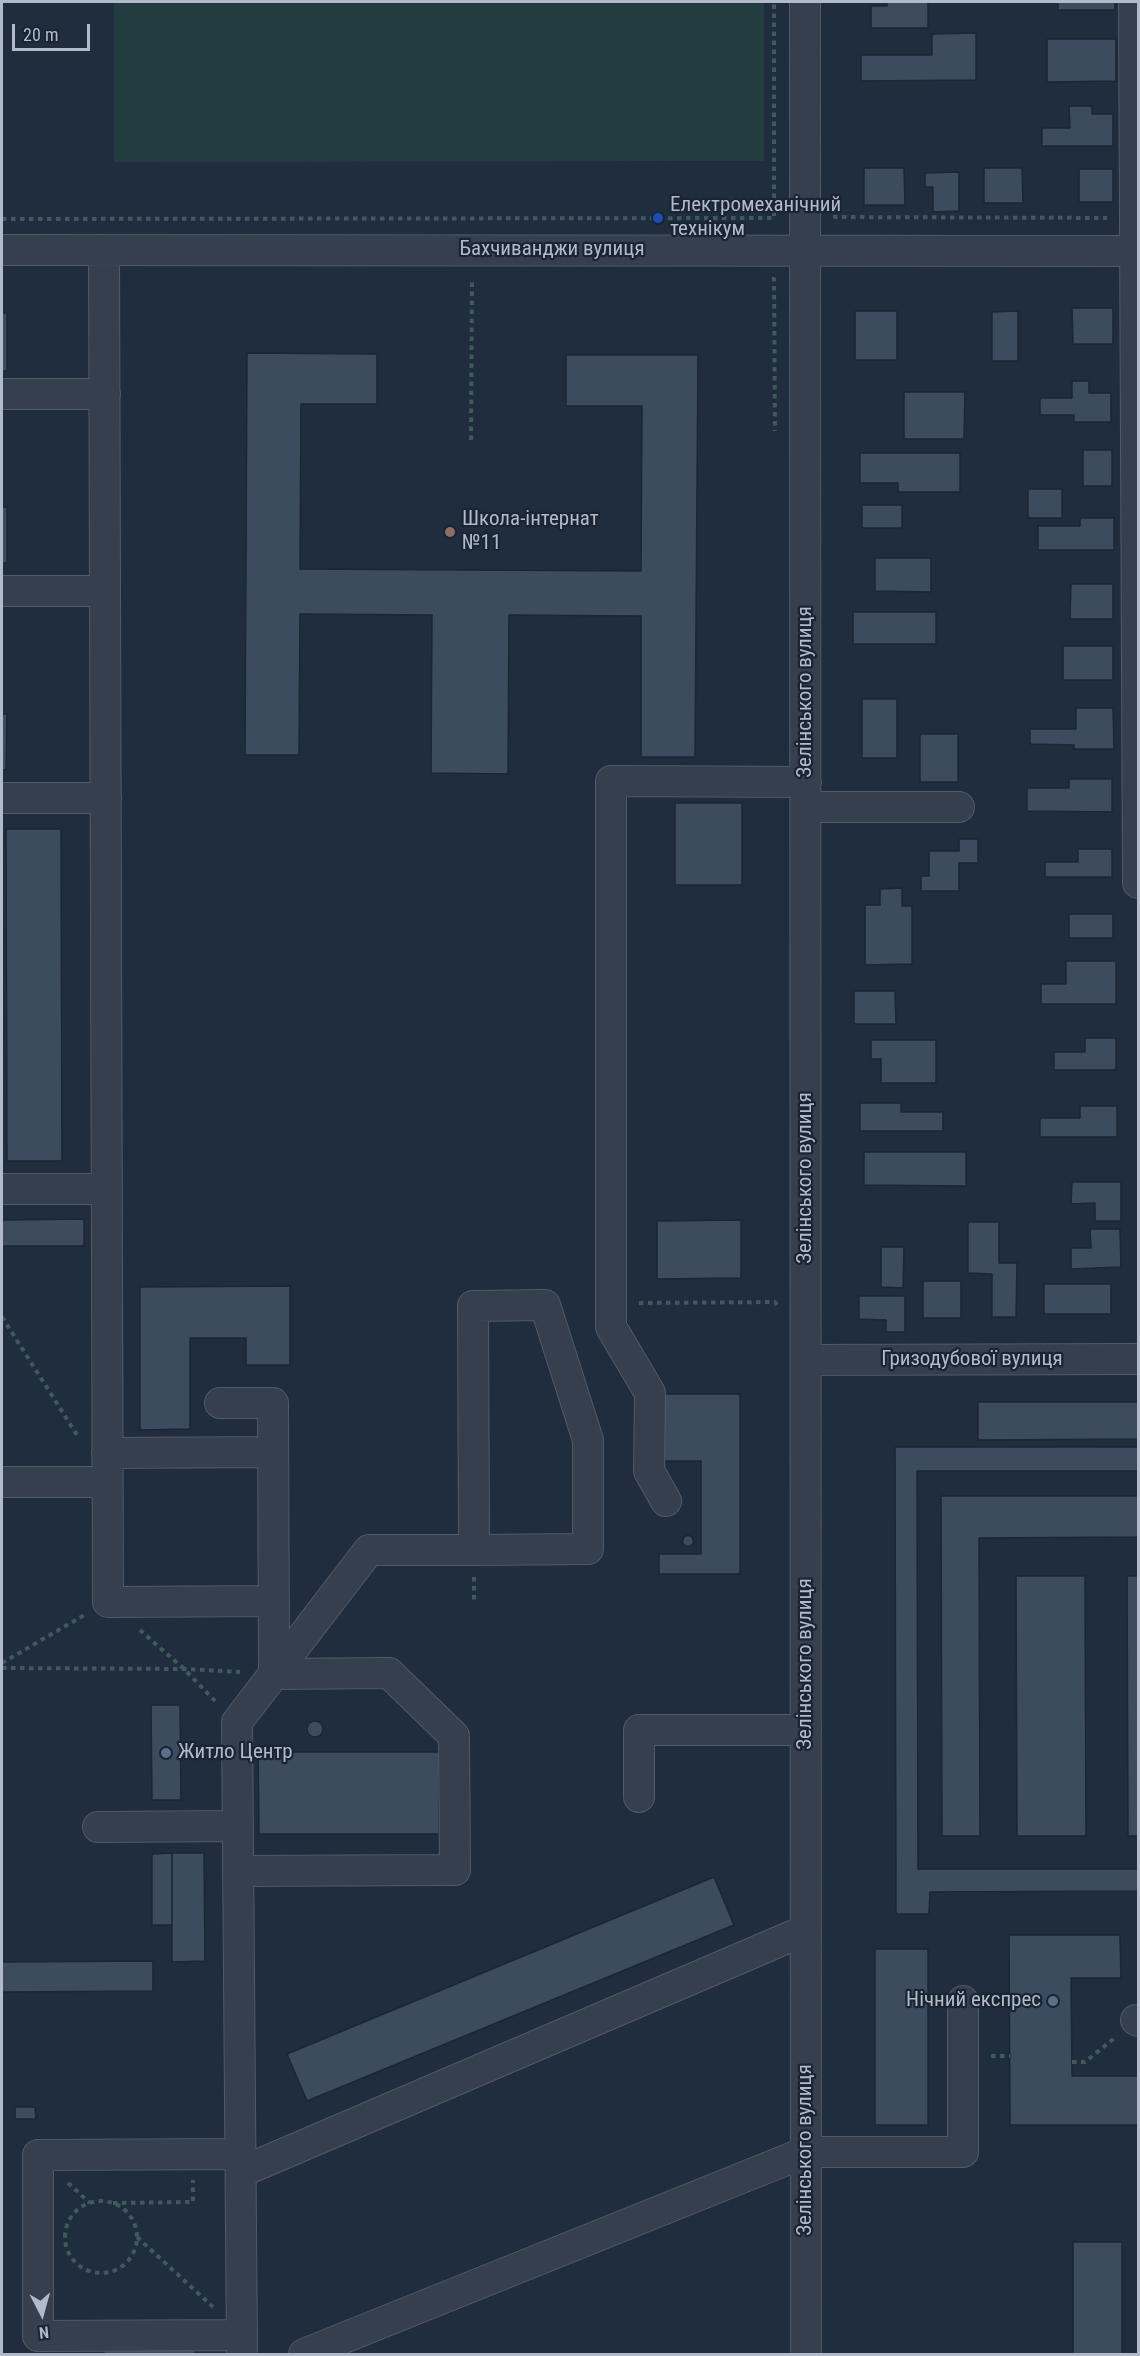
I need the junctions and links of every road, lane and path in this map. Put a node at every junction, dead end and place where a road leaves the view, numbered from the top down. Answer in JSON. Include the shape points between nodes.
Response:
{"nodes":[{"id":1,"x":774,"y":2,"type":"edge"},
{"id":2,"x":805,"y":2,"type":"edge"},
{"id":3,"x":1134,"y":2,"type":"edge"},
{"id":4,"x":835,"y":218,"type":"dead end"},
{"id":5,"x":1135,"y":218,"type":"junction"},
{"id":6,"x":2,"y":219,"type":"edge"},
{"id":7,"x":2,"y":250,"type":"edge"},
{"id":8,"x":104,"y":250,"type":"junction"},
{"id":9,"x":806,"y":250,"type":"junction"},
{"id":10,"x":1137,"y":251,"type":"edge"},
{"id":11,"x":472,"y":279,"type":"dead end"},
{"id":12,"x":2,"y":394,"type":"edge"},
{"id":13,"x":105,"y":394,"type":"junction"},
{"id":14,"x":471,"y":440,"type":"dead end"},
{"id":15,"x":2,"y":591,"type":"edge"},
{"id":16,"x":105,"y":591,"type":"junction"},
{"id":17,"x":806,"y":794,"type":"junction"},
{"id":18,"x":2,"y":798,"type":"edge"},
{"id":19,"x":106,"y":798,"type":"junction"},
{"id":20,"x":959,"y":807,"type":"dead end"},
{"id":21,"x":1138,"y":883,"type":"edge"},
{"id":22,"x":2,"y":1189,"type":"edge"},
{"id":23,"x":107,"y":1189,"type":"junction"},
{"id":24,"x":776,"y":1302,"type":"dead end"},
{"id":25,"x":611,"y":1303,"type":"junction"},
{"id":26,"x":2,"y":1317,"type":"edge"},
{"id":27,"x":1138,"y":1359,"type":"edge"},
{"id":28,"x":806,"y":1360,"type":"junction"},
{"id":29,"x":220,"y":1403,"type":"dead end"},
{"id":30,"x":95,"y":1448,"type":"junction"},
{"id":31,"x":273,"y":1452,"type":"junction"},
{"id":32,"x":2,"y":1482,"type":"edge"},
{"id":33,"x":107,"y":1482,"type":"junction"},
{"id":34,"x":666,"y":1501,"type":"dead end"},
{"id":35,"x":474,"y":1561,"type":"junction"},
{"id":36,"x":474,"y":1600,"type":"dead end"},
{"id":37,"x":274,"y":1601,"type":"junction"},
{"id":38,"x":108,"y":1602,"type":"junction"},
{"id":39,"x":2,"y":1663,"type":"edge"},
{"id":40,"x":2,"y":1668,"type":"edge"},
{"id":41,"x":184,"y":1669,"type":"junction"},
{"id":42,"x":274,"y":1674,"type":"junction"},
{"id":43,"x":237,"y":1722,"type":"junction"},
{"id":44,"x":806,"y":1730,"type":"junction"},
{"id":45,"x":639,"y":1797,"type":"dead end"},
{"id":46,"x":238,"y":1826,"type":"junction"},
{"id":47,"x":98,"y":1827,"type":"dead end"},
{"id":48,"x":238,"y":1871,"type":"junction"},
{"id":49,"x":806,"y":1930,"type":"junction"},
{"id":50,"x":963,"y":2001,"type":"dead end"},
{"id":51,"x":1137,"y":2021,"type":"edge"},
{"id":52,"x":1072,"y":2062,"type":"dead end"},
{"id":53,"x":806,"y":2152,"type":"junction"},
{"id":54,"x":241,"y":2163,"type":"junction"},
{"id":55,"x":193,"y":2202,"type":"dead end"},
{"id":56,"x":112,"y":2203,"type":"junction"},
{"id":57,"x":137,"y":2236,"type":"junction"},
{"id":58,"x":242,"y":2345,"type":"edge"},
{"id":59,"x":800,"y":2352,"type":"edge"},
{"id":60,"x":304,"y":2355,"type":"edge"}],
"edges":[{"from":1,"to":6,"type":"path","via":[[774,218]]},
{"from":2,"to":9,"type":"street","name":"Зелінського вулиця"},
{"from":3,"to":5,"type":"street"},
{"from":4,"to":5,"type":"path"},
{"from":5,"to":10,"type":"street"},
{"from":7,"to":8,"type":"street","name":"Бахчиванджи вулиця"},
{"from":8,"to":9,"type":"street","name":"Бахчиванджи вулиця"},
{"from":8,"to":13,"type":"street"},
{"from":9,"to":10,"type":"street","name":"Бахчиванджи вулиця"},
{"from":9,"to":17,"type":"street","name":"Зелінського вулиця"},
{"from":10,"to":21,"type":"street"},
{"from":11,"to":14,"type":"path"},
{"from":12,"to":13,"type":"street"},
{"from":13,"to":16,"type":"street"},
{"from":15,"to":16,"type":"street"},
{"from":16,"to":19,"type":"street"},
{"from":17,"to":20,"type":"street"},
{"from":17,"to":25,"type":"street","via":[[611,781]]},
{"from":17,"to":28,"type":"street","name":"Зелінського вулиця"},
{"from":18,"to":19,"type":"street"},
{"from":19,"to":23,"type":"street"},
{"from":22,"to":23,"type":"street"},
{"from":23,"to":30,"type":"street"},
{"from":24,"to":25,"type":"path"},
{"from":25,"to":34,"type":"street","via":[[611,1327],[650,1393],[650,1471]]},
{"from":26,"to":30,"type":"path"},
{"from":27,"to":28,"type":"street","name":"Гризодубової вулиця"},
{"from":28,"to":44,"type":"street","name":"Зелінського вулиця"},
{"from":29,"to":31,"type":"street","via":[[273,1403]]},
{"from":30,"to":31,"type":"street"},
{"from":30,"to":33,"type":"street"},
{"from":31,"to":37,"type":"street"},
{"from":32,"to":33,"type":"street"},
{"from":33,"to":38,"type":"street"},
{"from":35,"to":35,"type":"street","via":[[588,1549],[588,1440],[545,1305],[473,1306]]},
{"from":35,"to":36,"type":"path"},
{"from":35,"to":42,"type":"street","via":[[369,1550]]},
{"from":37,"to":38,"type":"street"},
{"from":37,"to":42,"type":"street"},
{"from":38,"to":39,"type":"path"},
{"from":38,"to":41,"type":"path"},
{"from":40,"to":41,"type":"path"},
{"from":41,"to":42,"type":"path"},
{"from":41,"to":43,"type":"path"},
{"from":42,"to":43,"type":"street"},
{"from":42,"to":48,"type":"street","via":[[389,1673],[454,1736],[455,1870]]},
{"from":43,"to":46,"type":"street"},
{"from":44,"to":45,"type":"street","via":[[639,1730]]},
{"from":44,"to":49,"type":"street","name":"Зелінського вулиця"},
{"from":46,"to":47,"type":"street"},
{"from":46,"to":48,"type":"street"},
{"from":48,"to":54,"type":"street"},
{"from":49,"to":53,"type":"street","name":"Зелінського вулиця"},
{"from":49,"to":54,"type":"street"},
{"from":50,"to":53,"type":"street","via":[[963,2152]]},
{"from":51,"to":52,"type":"path","via":[[1085,2062]]},
{"from":53,"to":59,"type":"street","name":"Зелінського вулиця"},
{"from":53,"to":60,"type":"street"},
{"from":54,"to":58,"type":"street"},
{"from":54,"to":58,"type":"street","via":[[38,2155],[38,2336]]},
{"from":55,"to":56,"type":"path"},
{"from":56,"to":57,"type":"path","via":[[130,2216]]},
{"from":56,"to":57,"type":"path","via":[[90,2203],[72,2216],[65,2237],[72,2258],[90,2271],[112,2271],[130,2257]]},
{"from":57,"to":58,"type":"path"}]}
